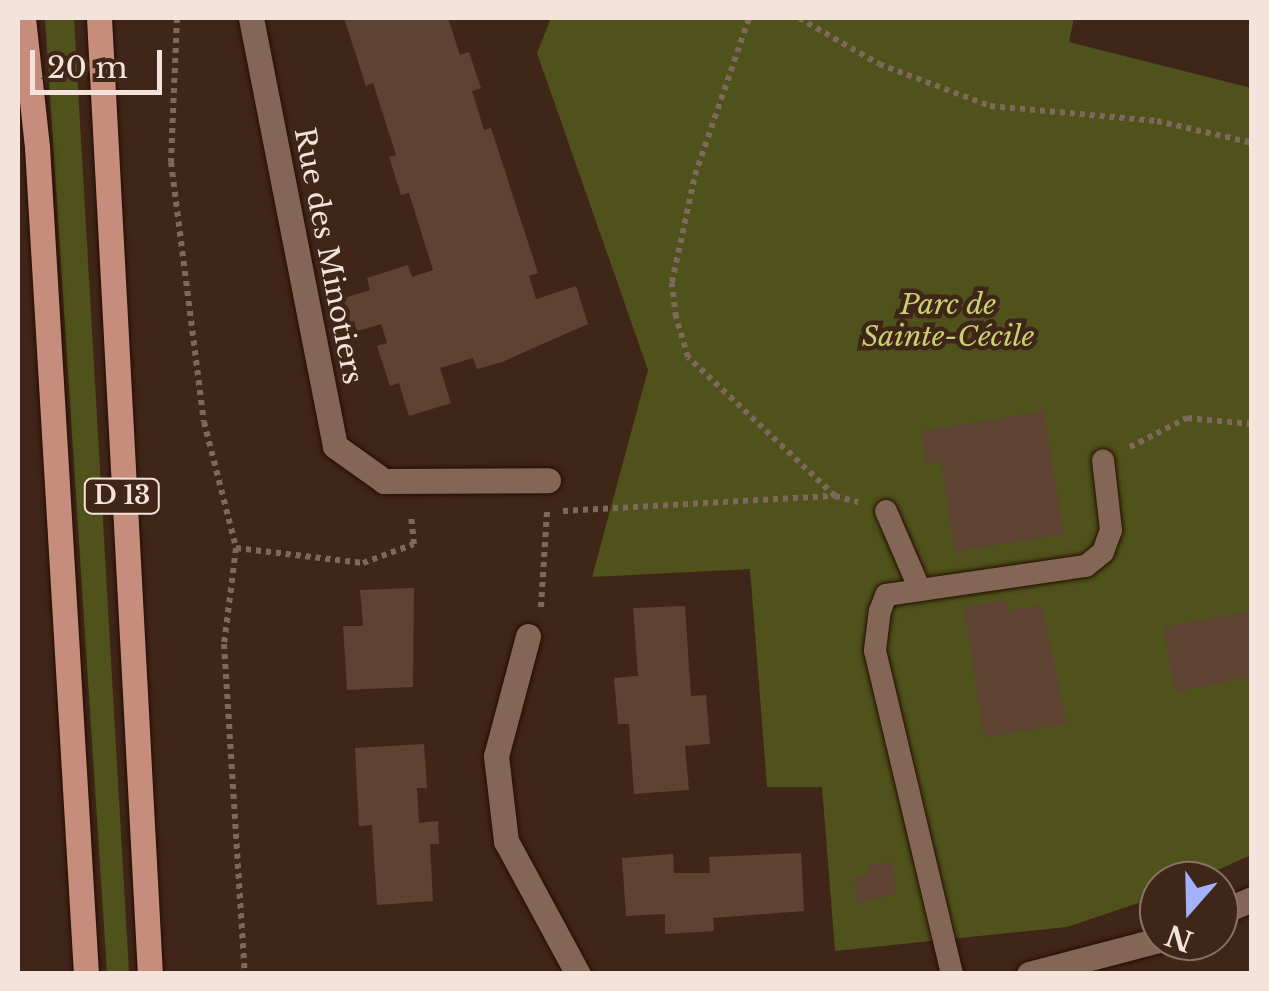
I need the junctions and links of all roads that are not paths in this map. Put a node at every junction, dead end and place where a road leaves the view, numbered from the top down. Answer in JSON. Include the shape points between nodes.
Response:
{"nodes":[{"id":1,"x":23,"y":18,"type":"edge"},
{"id":2,"x":99,"y":18,"type":"edge"},
{"id":3,"x":252,"y":18,"type":"edge"},
{"id":4,"x":1103,"y":460,"type":"road end"},
{"id":5,"x":548,"y":480,"type":"road end"},
{"id":6,"x":886,"y":511,"type":"dead end"},
{"id":7,"x":920,"y":590,"type":"junction"},
{"id":8,"x":528,"y":636,"type":"road end"},
{"id":9,"x":1139,"y":945,"type":"edge"},
{"id":10,"x":86,"y":974,"type":"edge"},
{"id":11,"x":150,"y":974,"type":"edge"},
{"id":12,"x":578,"y":974,"type":"edge"},
{"id":13,"x":952,"y":974,"type":"edge"},
{"id":14,"x":1028,"y":974,"type":"edge"}],
"edges":[{"from":1,"to":10,"type":"main road","number":"D 13","via":[[37,148]]},
{"from":2,"to":11,"type":"main road","number":"D 13"},
{"from":3,"to":5,"type":"street","name":"Rue des Minotiers","via":[[335,446],[384,480]]},
{"from":4,"to":7,"type":"lane","via":[[1111,530],[1102,552],[1086,566]]},
{"from":6,"to":7,"type":"lane"},
{"from":7,"to":13,"type":"lane","via":[[886,595],[875,650]]},
{"from":8,"to":12,"type":"street","via":[[496,756],[506,841]]},
{"from":9,"to":14,"type":"street"}]}
